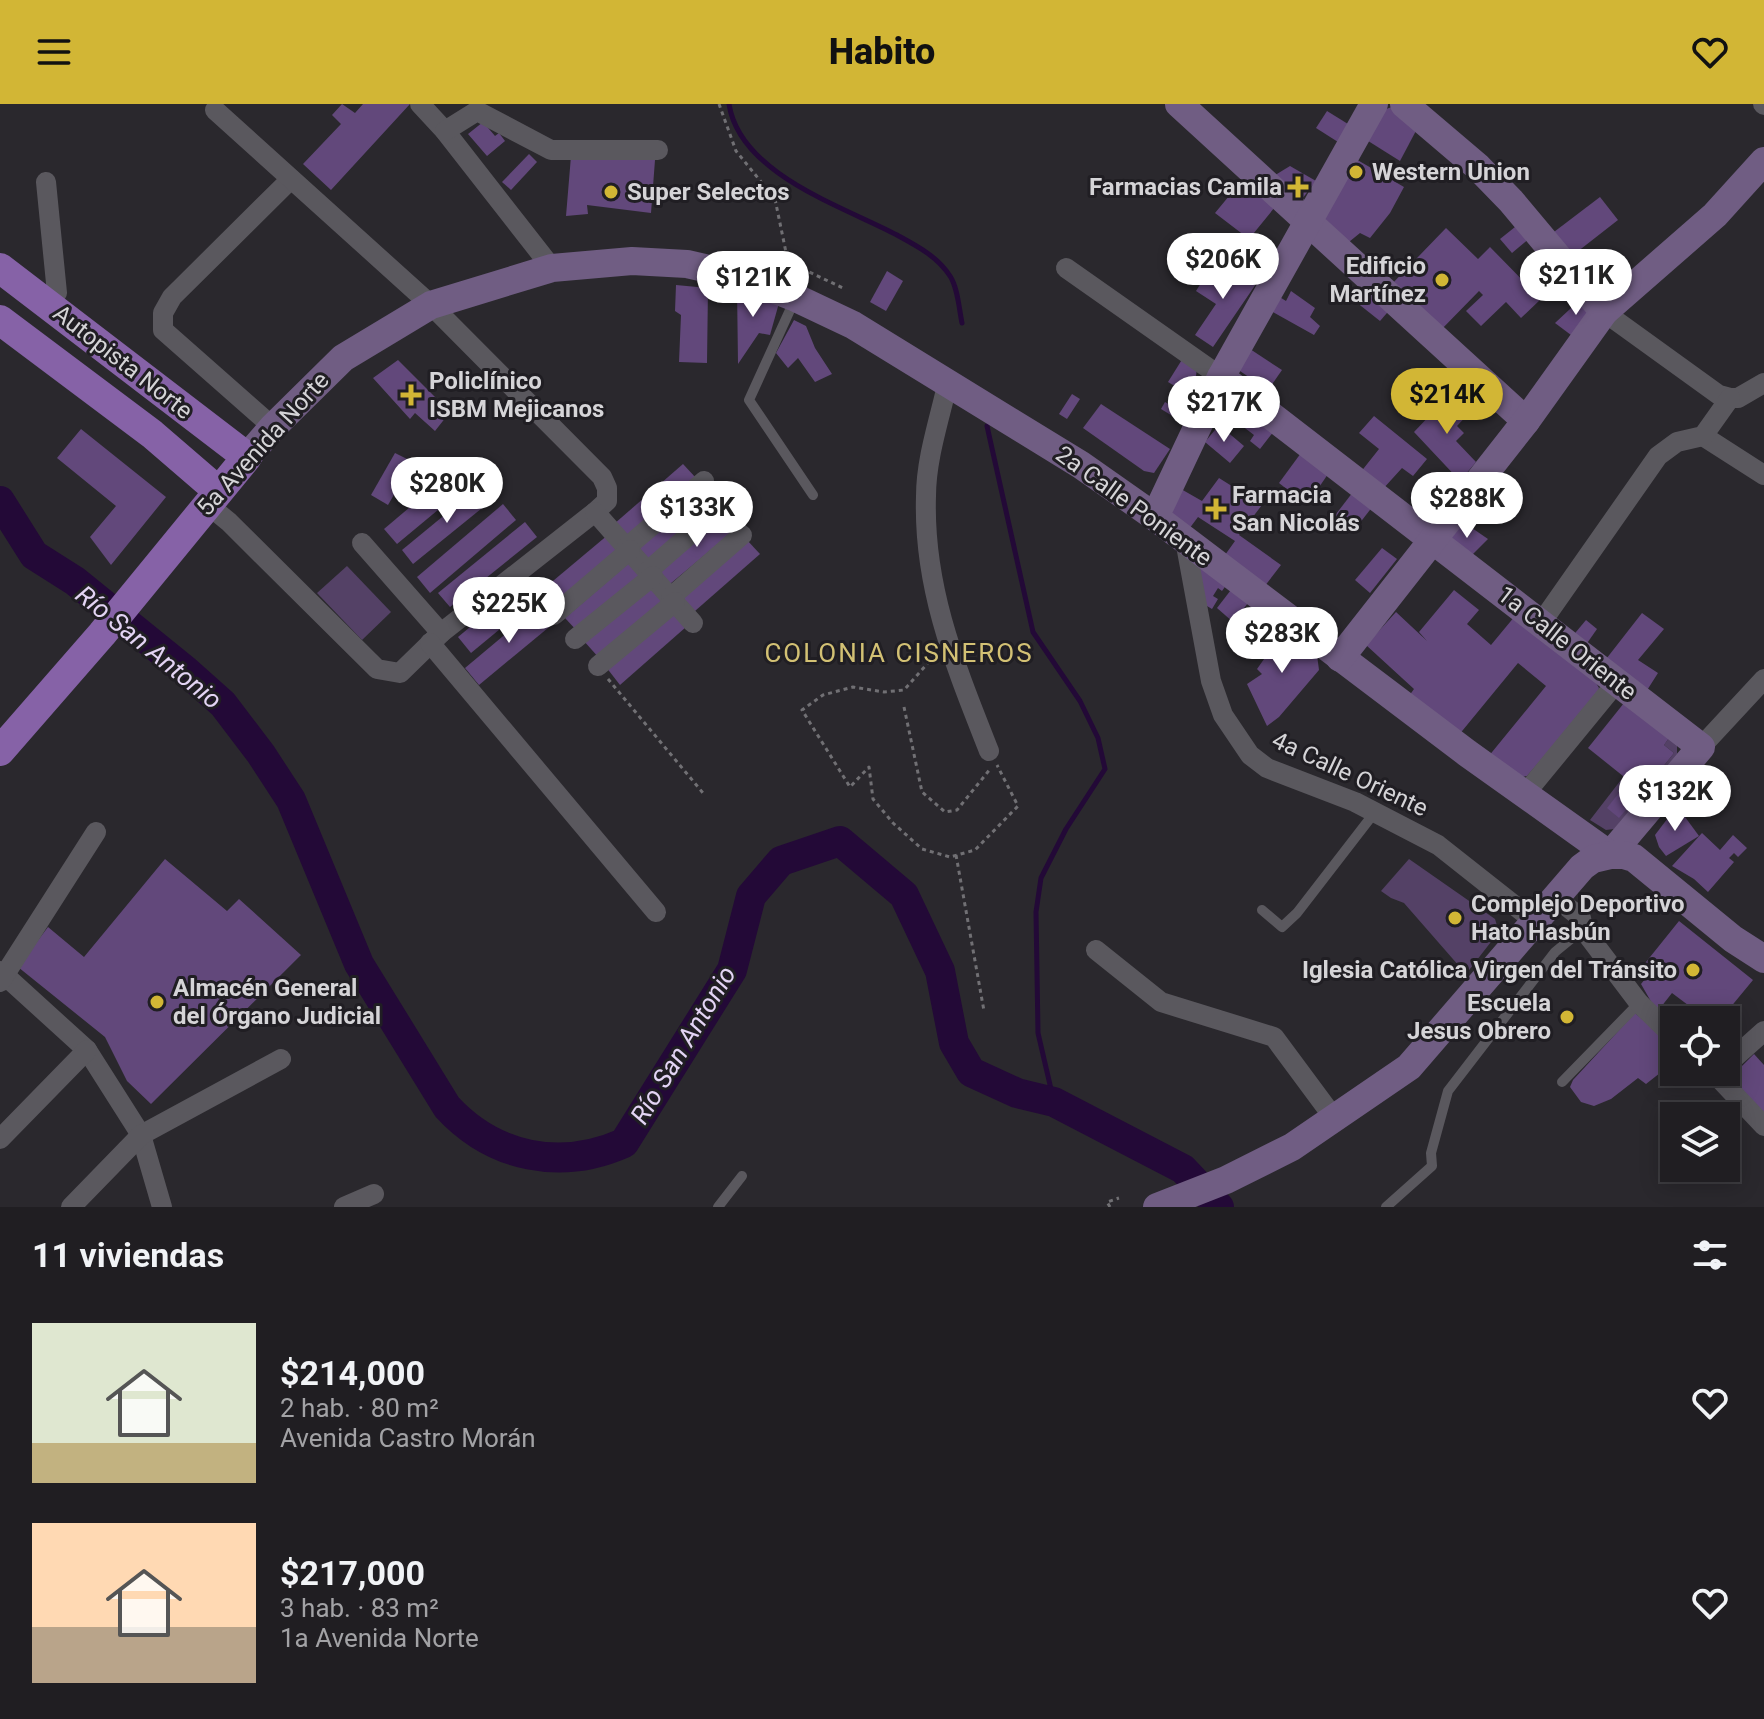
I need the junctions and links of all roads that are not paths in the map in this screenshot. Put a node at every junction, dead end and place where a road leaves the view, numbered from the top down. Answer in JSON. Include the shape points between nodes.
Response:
{"nodes":[{"id":1,"x":420,"y":104,"type":"edge"},
{"id":2,"x":1179,"y":104,"type":"edge"},
{"id":3,"x":1374,"y":104,"type":"edge"},
{"id":4,"x":1404,"y":104,"type":"edge"},
{"id":5,"x":215,"y":110,"type":"dead end"},
{"id":6,"x":445,"y":131,"type":"junction"},
{"id":7,"x":658,"y":150,"type":"dead end"},
{"id":8,"x":1764,"y":161,"type":"edge"},
{"id":9,"x":291,"y":179,"type":"junction"},
{"id":10,"x":46,"y":182,"type":"dead end"},
{"id":11,"x":1308,"y":223,"type":"junction"},
{"id":12,"x":0,"y":268,"type":"edge"},
{"id":13,"x":552,"y":268,"type":"junction"},
{"id":14,"x":1066,"y":268,"type":"dead end"},
{"id":15,"x":796,"y":298,"type":"junction"},
{"id":16,"x":48,"y":304,"type":"junction"},
{"id":17,"x":431,"y":305,"type":"junction"},
{"id":18,"x":1604,"y":312,"type":"junction"},
{"id":19,"x":0,"y":320,"type":"edge"},
{"id":20,"x":1221,"y":377,"type":"junction"},
{"id":21,"x":948,"y":381,"type":"junction"},
{"id":22,"x":1764,"y":383,"type":"edge"},
{"id":23,"x":1730,"y":398,"type":"junction"},
{"id":24,"x":1526,"y":421,"type":"junction"},
{"id":25,"x":273,"y":427,"type":"junction"},
{"id":26,"x":1703,"y":436,"type":"junction"},
{"id":27,"x":247,"y":457,"type":"junction"},
{"id":28,"x":1764,"y":475,"type":"edge"},
{"id":29,"x":704,"y":481,"type":"dead end"},
{"id":30,"x":813,"y":495,"type":"dead end"},
{"id":31,"x":212,"y":497,"type":"junction"},
{"id":32,"x":719,"y":509,"type":"dead end"},
{"id":33,"x":595,"y":512,"type":"junction"},
{"id":34,"x":1155,"y":517,"type":"junction"},
{"id":35,"x":742,"y":535,"type":"dead end"},
{"id":36,"x":1433,"y":539,"type":"junction"},
{"id":37,"x":1185,"y":540,"type":"junction"},
{"id":38,"x":362,"y":543,"type":"dead end"},
{"id":39,"x":629,"y":549,"type":"junction"},
{"id":40,"x":650,"y":574,"type":"junction"},
{"id":41,"x":673,"y":599,"type":"junction"},
{"id":42,"x":554,"y":615,"type":"road end"},
{"id":43,"x":693,"y":623,"type":"dead end"},
{"id":44,"x":1541,"y":623,"type":"junction"},
{"id":45,"x":435,"y":638,"type":"junction"},
{"id":46,"x":575,"y":639,"type":"dead end"},
{"id":47,"x":1340,"y":658,"type":"junction"},
{"id":48,"x":598,"y":666,"type":"road end"},
{"id":49,"x":1764,"y":679,"type":"edge"},
{"id":50,"x":1617,"y":682,"type":"junction"},
{"id":51,"x":1701,"y":747,"type":"junction"},
{"id":52,"x":0,"y":751,"type":"edge"},
{"id":53,"x":989,"y":751,"type":"dead end"},
{"id":54,"x":1525,"y":794,"type":"junction"},
{"id":55,"x":1375,"y":812,"type":"junction"},
{"id":56,"x":96,"y":832,"type":"dead end"},
{"id":57,"x":1610,"y":855,"type":"junction"},
{"id":58,"x":1555,"y":897,"type":"junction"},
{"id":59,"x":1262,"y":910,"type":"dead end"},
{"id":60,"x":656,"y":912,"type":"dead end"},
{"id":61,"x":1533,"y":920,"type":"junction"},
{"id":62,"x":1583,"y":929,"type":"junction"},
{"id":63,"x":1096,"y":950,"type":"dead end"},
{"id":64,"x":1764,"y":959,"type":"edge"},
{"id":65,"x":2,"y":976,"type":"edge"},
{"id":66,"x":1639,"y":1003,"type":"junction"},
{"id":67,"x":1660,"y":1023,"type":"edge"},
{"id":68,"x":1764,"y":1031,"type":"edge"},
{"id":69,"x":87,"y":1050,"type":"junction"},
{"id":70,"x":1740,"y":1052,"type":"edge"},
{"id":71,"x":281,"y":1059,"type":"dead end"},
{"id":72,"x":1562,"y":1082,"type":"dead end"},
{"id":73,"x":1731,"y":1086,"type":"edge"},
{"id":74,"x":1334,"y":1118,"type":"junction"},
{"id":75,"x":1764,"y":1126,"type":"edge"},
{"id":76,"x":141,"y":1135,"type":"junction"},
{"id":77,"x":0,"y":1139,"type":"edge"},
{"id":78,"x":742,"y":1176,"type":"dead end"},
{"id":79,"x":374,"y":1194,"type":"dead end"},
{"id":80,"x":71,"y":1207,"type":"edge"},
{"id":81,"x":162,"y":1207,"type":"edge"},
{"id":82,"x":344,"y":1207,"type":"edge"},
{"id":83,"x":718,"y":1207,"type":"edge"},
{"id":84,"x":1157,"y":1207,"type":"edge"},
{"id":85,"x":1386,"y":1207,"type":"edge"}],
"edges":[{"from":1,"to":6,"type":"street"},
{"from":2,"to":11,"type":"main road"},
{"from":3,"to":11,"type":"main road"},
{"from":4,"to":18,"type":"main road","via":[[1478,167]]},
{"from":5,"to":9,"type":"street"},
{"from":6,"to":7,"type":"street","via":[[477,111],[551,150]]},
{"from":6,"to":13,"type":"street"},
{"from":8,"to":18,"type":"main road","via":[[1715,215]]},
{"from":9,"to":17,"type":"street"},
{"from":9,"to":25,"type":"street","via":[[172,297],[163,313],[163,330]]},
{"from":10,"to":16,"type":"street","via":[[57,293]]},
{"from":11,"to":20,"type":"main road","via":[[1288,274]]},
{"from":11,"to":24,"type":"main road"},
{"from":12,"to":16,"type":"main road","name":"Autopista Norte"},
{"from":13,"to":15,"type":"main road","name":"5a Avenida Norte","via":[[632,261],[687,264],[740,276]]},
{"from":13,"to":17,"type":"main road","name":"5a Avenida Norte"},
{"from":14,"to":20,"type":"street"},
{"from":15,"to":21,"type":"main road","name":"2a Calle Poniente"},
{"from":15,"to":30,"type":"lane","via":[[749,400]]},
{"from":16,"to":27,"type":"main road","name":"Autopista Norte"},
{"from":17,"to":25,"type":"main road","name":"5a Avenida Norte","via":[[343,358]]},
{"from":17,"to":33,"type":"street","via":[[602,477],[607,501]]},
{"from":18,"to":23,"type":"street"},
{"from":18,"to":24,"type":"main road"},
{"from":19,"to":31,"type":"main road","name":"Autopista Norte","via":[[152,434]]},
{"from":20,"to":34,"type":"main road"},
{"from":20,"to":36,"type":"main road","name":"1a Calle Oriente"},
{"from":21,"to":34,"type":"main road","name":"2a Calle Poniente"},
{"from":21,"to":53,"type":"street","via":[[928,470],[927,536],[946,639]]},
{"from":22,"to":23,"type":"street"},
{"from":23,"to":26,"type":"street"},
{"from":24,"to":36,"type":"main road"},
{"from":25,"to":27,"type":"main road","name":"5a Avenida Norte"},
{"from":26,"to":28,"type":"street"},
{"from":26,"to":44,"type":"street","via":[[1677,442],[1658,456]]},
{"from":27,"to":31,"type":"main road","name":"5a Avenida Norte"},
{"from":29,"to":39,"type":"street"},
{"from":31,"to":45,"type":"street","via":[[229,522],[377,669],[400,673]]},
{"from":31,"to":52,"type":"main road","name":"5a Avenida Norte"},
{"from":32,"to":40,"type":"street"},
{"from":33,"to":39,"type":"street"},
{"from":33,"to":45,"type":"street"},
{"from":34,"to":37,"type":"main road","name":"2a Calle Poniente"},
{"from":35,"to":41,"type":"street"},
{"from":36,"to":44,"type":"main road","name":"1a Calle Oriente"},
{"from":36,"to":47,"type":"main road"},
{"from":37,"to":47,"type":"main road","name":"2a Calle Poniente"},
{"from":37,"to":55,"type":"street","name":"4a Calle Oriente","via":[[1211,681],[1238,740],[1267,768]]},
{"from":38,"to":45,"type":"street"},
{"from":39,"to":40,"type":"street"},
{"from":39,"to":42,"type":"street"},
{"from":40,"to":41,"type":"street"},
{"from":40,"to":46,"type":"street"},
{"from":41,"to":43,"type":"street"},
{"from":41,"to":48,"type":"street"},
{"from":44,"to":50,"type":"main road","name":"1a Calle Oriente"},
{"from":45,"to":60,"type":"street"},
{"from":47,"to":54,"type":"main road","name":"2a Calle Poniente"},
{"from":49,"to":51,"type":"street"},
{"from":50,"to":51,"type":"main road","name":"1a Calle Oriente"},
{"from":50,"to":54,"type":"street"},
{"from":51,"to":57,"type":"main road"},
{"from":54,"to":57,"type":"main road","name":"2a Calle Poniente"},
{"from":55,"to":59,"type":"lane","via":[[1282,927]]},
{"from":55,"to":61,"type":"street","name":"4a Calle Oriente","via":[[1438,845]]},
{"from":56,"to":65,"type":"street"},
{"from":57,"to":58,"type":"main road","via":[[1585,864]]},
{"from":57,"to":64,"type":"main road","name":"2a Calle Poniente","via":[[1639,861]]},
{"from":58,"to":61,"type":"main road"},
{"from":58,"to":62,"type":"street","via":[[1581,918]]},
{"from":61,"to":74,"type":"main road","via":[[1409,1067]]},
{"from":62,"to":66,"type":"street"},
{"from":62,"to":85,"type":"lane","via":[[1555,952],[1448,1091],[1432,1166]]},
{"from":63,"to":74,"type":"street","via":[[1168,1005],[1274,1037]]},
{"from":65,"to":69,"type":"street"},
{"from":66,"to":67,"type":"street"},
{"from":66,"to":72,"type":"lane"},
{"from":68,"to":70,"type":"street"},
{"from":69,"to":76,"type":"street"},
{"from":69,"to":77,"type":"street"},
{"from":71,"to":76,"type":"street"},
{"from":73,"to":75,"type":"street"},
{"from":74,"to":84,"type":"main road","via":[[1254,1167]]},
{"from":76,"to":80,"type":"street"},
{"from":76,"to":81,"type":"street"},
{"from":78,"to":83,"type":"lane"},
{"from":79,"to":82,"type":"street"}]}
